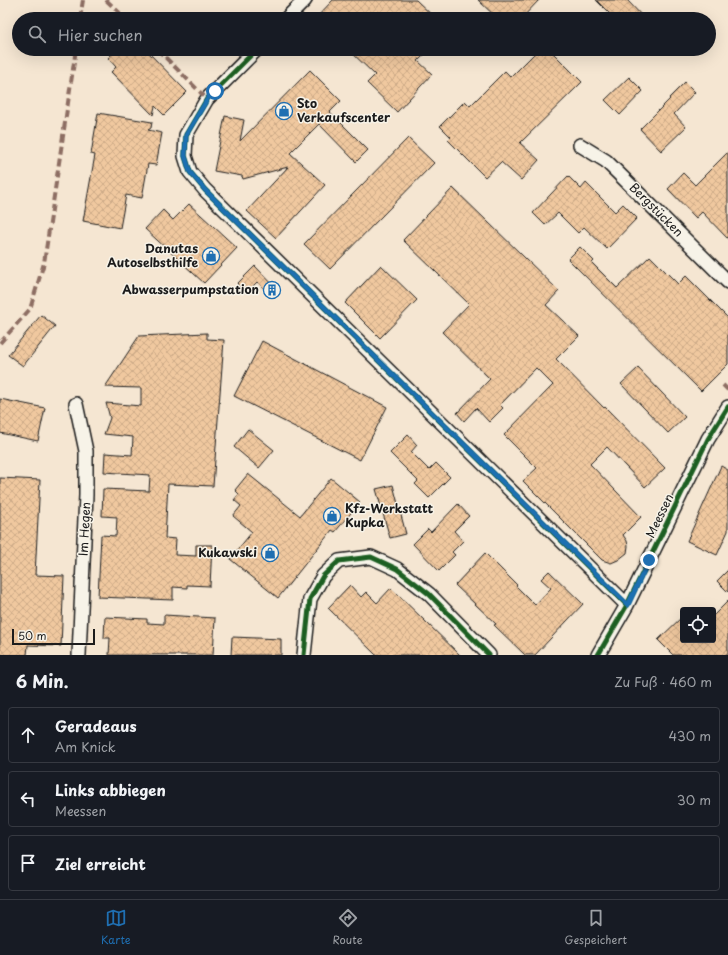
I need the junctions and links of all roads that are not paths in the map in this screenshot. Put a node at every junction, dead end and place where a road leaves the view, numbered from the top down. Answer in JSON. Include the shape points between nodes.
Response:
{"nodes":[{"id":1,"x":305,"y":0,"type":"edge"},
{"id":2,"x":293,"y":12,"type":"edge"},
{"id":3,"x":250,"y":56,"type":"edge"},
{"id":4,"x":580,"y":145,"type":"dead end"},
{"id":5,"x":728,"y":282,"type":"edge"},
{"id":6,"x":76,"y":404,"type":"dead end"},
{"id":7,"x":728,"y":407,"type":"edge"},
{"id":8,"x":628,"y":605,"type":"junction"},
{"id":9,"x":78,"y":655,"type":"edge"},
{"id":10,"x":304,"y":655,"type":"edge"},
{"id":11,"x":489,"y":655,"type":"edge"},
{"id":12,"x":598,"y":655,"type":"edge"}],
"edges":[{"from":1,"to":2,"type":"street"},
{"from":3,"to":8,"type":"street","via":[[208,98],[186,135],[185,156],[190,172],[226,211]]},
{"from":4,"to":5,"type":"street","name":"Bergstücken","via":[[606,161]]},
{"from":6,"to":9,"type":"street","name":"Im Hegen","via":[[86,451]]},
{"from":7,"to":8,"type":"street","name":"Meessen","via":[[708,439]]},
{"from":8,"to":12,"type":"street","name":"Meessen"},
{"from":10,"to":11,"type":"street","via":[[310,599],[323,576],[339,561],[371,557],[397,569],[429,594]]}]}
